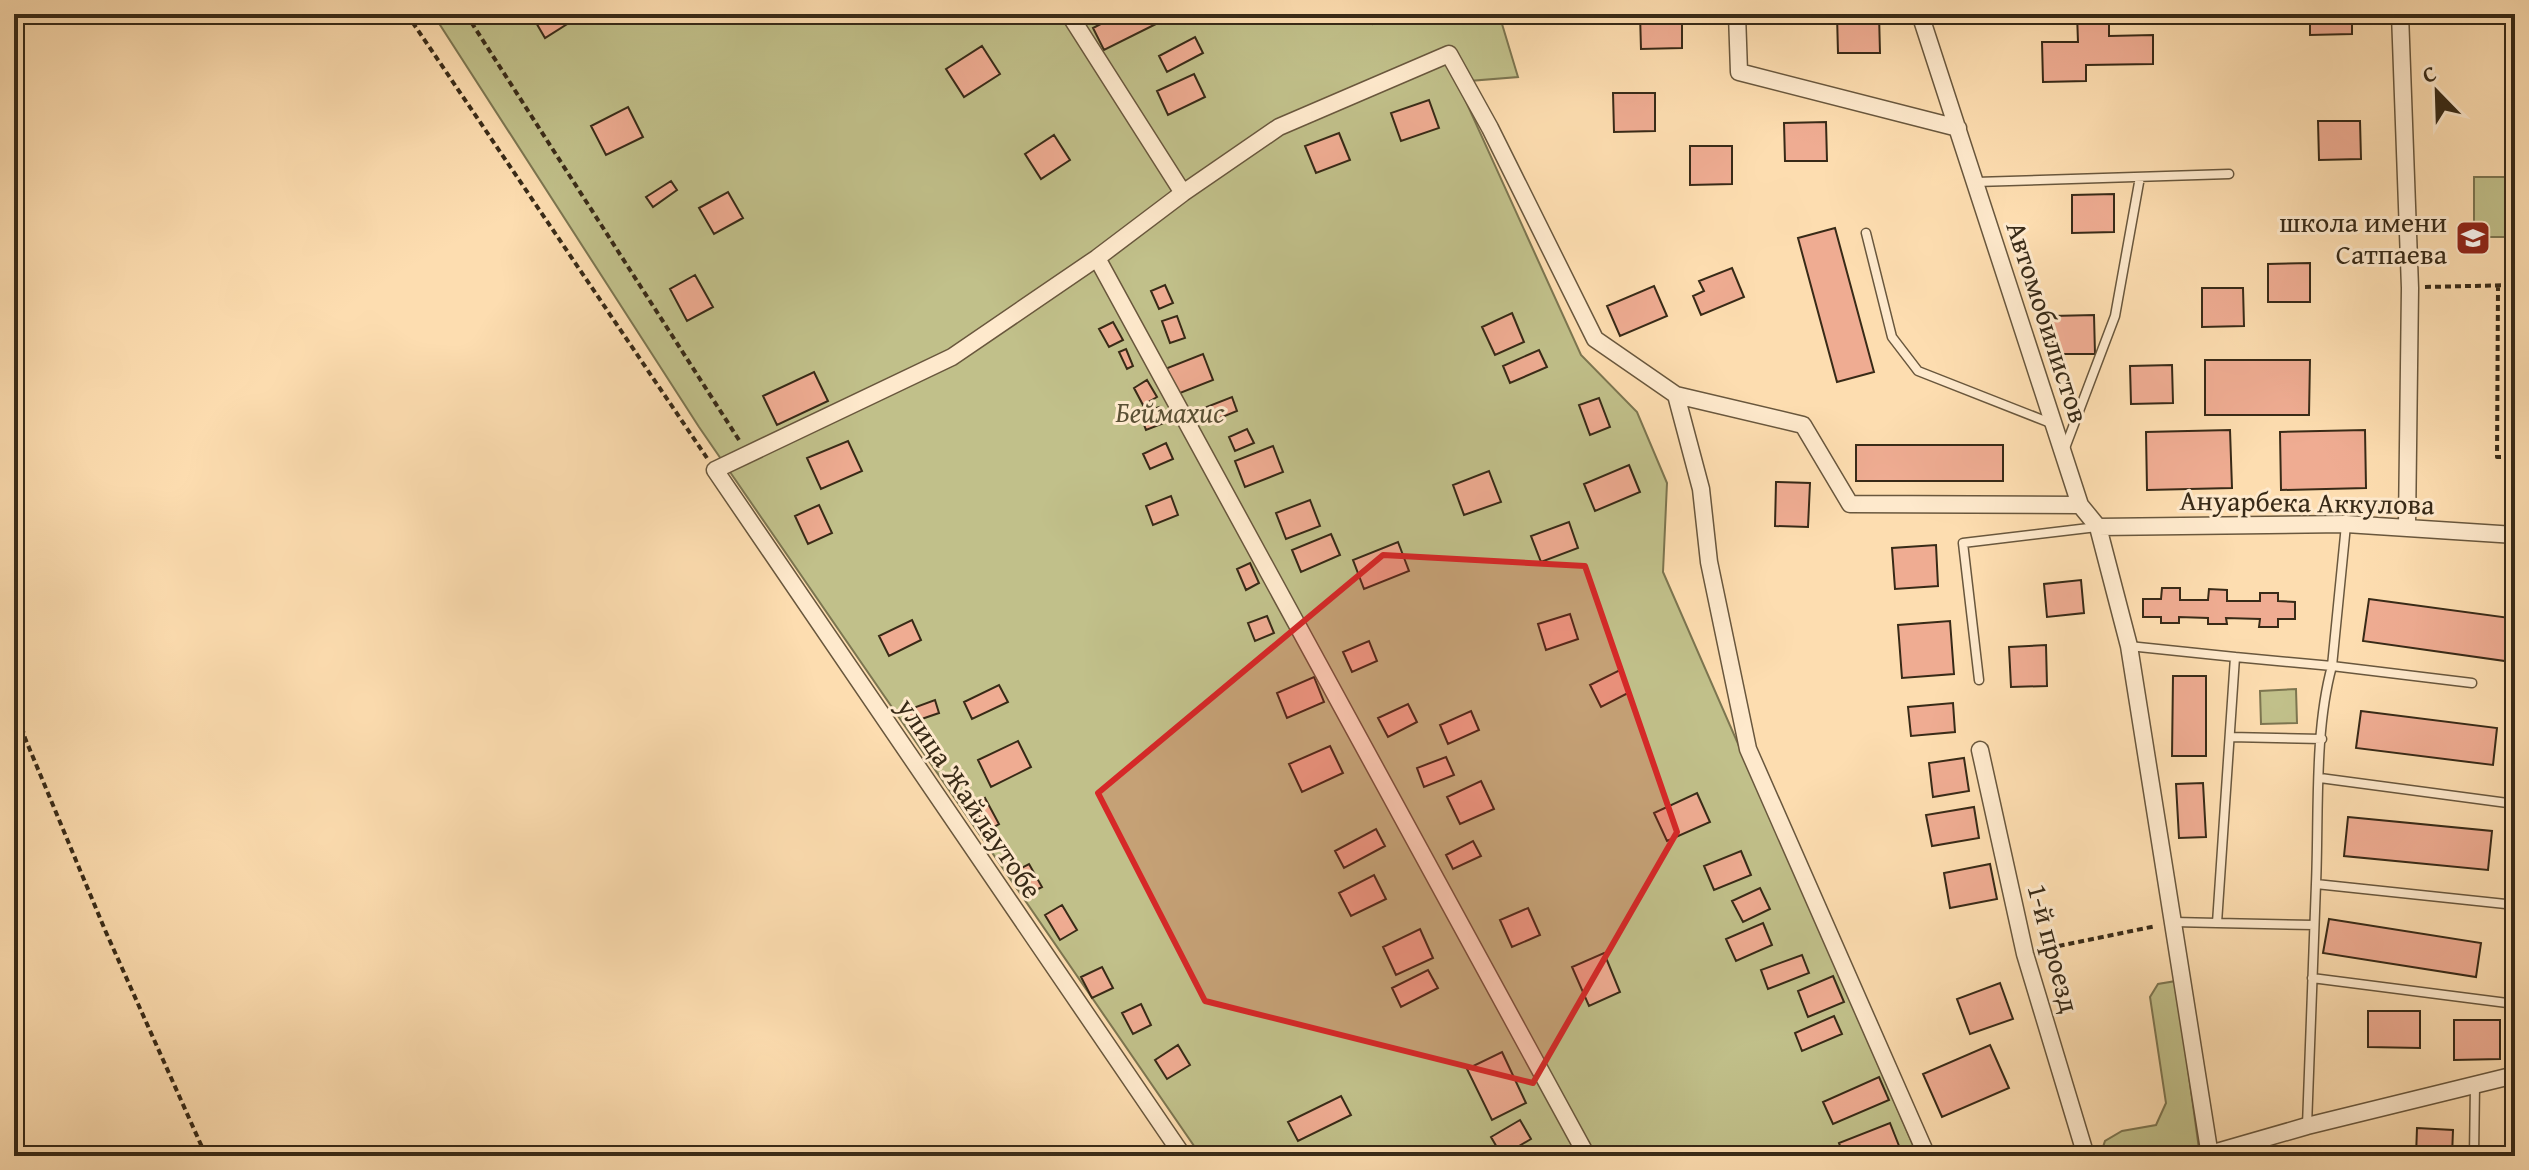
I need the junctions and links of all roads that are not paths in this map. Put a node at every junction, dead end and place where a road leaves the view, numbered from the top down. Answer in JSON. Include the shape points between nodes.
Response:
{"nodes":[{"id":1,"x":1069,"y":14,"type":"edge"},
{"id":2,"x":1737,"y":14,"type":"edge"},
{"id":3,"x":1920,"y":14,"type":"edge"},
{"id":4,"x":2400,"y":14,"type":"edge"},
{"id":5,"x":1958,"y":128,"type":"junction"},
{"id":6,"x":2229,"y":174,"type":"dead end"},
{"id":7,"x":2140,"y":177,"type":"junction"},
{"id":8,"x":1975,"y":182,"type":"junction"},
{"id":9,"x":1183,"y":193,"type":"junction"},
{"id":10,"x":1866,"y":233,"type":"dead end"},
{"id":11,"x":1097,"y":258,"type":"junction"},
{"id":12,"x":1676,"y":395,"type":"junction"},
{"id":13,"x":2053,"y":424,"type":"junction"},
{"id":14,"x":2063,"y":453,"type":"junction"},
{"id":15,"x":2080,"y":505,"type":"junction"},
{"id":16,"x":2346,"y":524,"type":"junction"},
{"id":17,"x":2407,"y":526,"type":"junction"},
{"id":18,"x":2098,"y":527,"type":"junction"},
{"id":19,"x":2515,"y":535,"type":"edge"},
{"id":20,"x":2129,"y":646,"type":"junction"},
{"id":21,"x":2235,"y":657,"type":"junction"},
{"id":22,"x":2332,"y":666,"type":"junction"},
{"id":23,"x":1979,"y":680,"type":"dead end"},
{"id":24,"x":2472,"y":683,"type":"dead end"},
{"id":25,"x":2230,"y":737,"type":"junction"},
{"id":26,"x":2322,"y":739,"type":"junction"},
{"id":27,"x":1980,"y":750,"type":"dead end"},
{"id":28,"x":2320,"y":778,"type":"junction"},
{"id":29,"x":2515,"y":804,"type":"edge"},
{"id":30,"x":2316,"y":884,"type":"junction"},
{"id":31,"x":2515,"y":905,"type":"edge"},
{"id":32,"x":2174,"y":922,"type":"junction"},
{"id":33,"x":2217,"y":923,"type":"junction"},
{"id":34,"x":2314,"y":925,"type":"junction"},
{"id":35,"x":2312,"y":978,"type":"junction"},
{"id":36,"x":2515,"y":1004,"type":"edge"},
{"id":37,"x":2515,"y":1075,"type":"edge"},
{"id":38,"x":2475,"y":1084,"type":"junction"},
{"id":39,"x":2307,"y":1126,"type":"junction"},
{"id":40,"x":2210,"y":1155,"type":"edge"},
{"id":41,"x":1183,"y":1156,"type":"edge"},
{"id":42,"x":1587,"y":1156,"type":"edge"},
{"id":43,"x":1927,"y":1156,"type":"edge"},
{"id":44,"x":2086,"y":1156,"type":"edge"},
{"id":45,"x":2474,"y":1156,"type":"edge"}],
"edges":[{"from":1,"to":9,"type":"street"},
{"from":2,"to":5,"type":"street","via":[[1739,72]]},
{"from":3,"to":5,"type":"street","name":"Автомобилистов"},
{"from":4,"to":17,"type":"street","via":[[2410,288]]},
{"from":5,"to":8,"type":"street","name":"Автомобилистов"},
{"from":6,"to":7,"type":"lane"},
{"from":7,"to":8,"type":"lane"},
{"from":7,"to":14,"type":"lane","via":[[2115,316]]},
{"from":8,"to":13,"type":"street","name":"Автомобилистов"},
{"from":9,"to":11,"type":"street"},
{"from":9,"to":12,"type":"street","via":[[1279,127],[1449,54],[1595,339]]},
{"from":10,"to":13,"type":"lane","via":[[1892,337],[1918,371]]},
{"from":11,"to":41,"type":"street","name":"улица Жайлаутобе","via":[[952,357],[715,470]]},
{"from":11,"to":42,"type":"street"},
{"from":12,"to":15,"type":"street","via":[[1803,425],[1850,504]]},
{"from":12,"to":43,"type":"street","via":[[1701,489],[1709,562],[1748,749]]},
{"from":13,"to":14,"type":"street","name":"Автомобилистов"},
{"from":14,"to":15,"type":"street","name":"Автомобилистов"},
{"from":15,"to":18,"type":"street","name":"Автомобилистов"},
{"from":16,"to":17,"type":"street","name":"Ануарбека Аккулова"},
{"from":16,"to":18,"type":"street","name":"Ануарбека Аккулова"},
{"from":16,"to":22,"type":"lane"},
{"from":17,"to":19,"type":"street","name":"Ануарбека Аккулова"},
{"from":18,"to":20,"type":"street"},
{"from":18,"to":23,"type":"lane","via":[[1963,543]]},
{"from":20,"to":21,"type":"lane"},
{"from":20,"to":32,"type":"street"},
{"from":21,"to":22,"type":"lane"},
{"from":21,"to":25,"type":"lane"},
{"from":22,"to":24,"type":"lane"},
{"from":22,"to":26,"type":"lane"},
{"from":25,"to":26,"type":"lane"},
{"from":25,"to":33,"type":"lane"},
{"from":26,"to":28,"type":"lane"},
{"from":27,"to":44,"type":"street","name":"1-й проезд","via":[[2025,954]]},
{"from":28,"to":29,"type":"lane"},
{"from":28,"to":30,"type":"lane"},
{"from":30,"to":31,"type":"lane"},
{"from":30,"to":34,"type":"lane"},
{"from":32,"to":33,"type":"lane"},
{"from":32,"to":40,"type":"street"},
{"from":33,"to":34,"type":"lane"},
{"from":34,"to":35,"type":"lane"},
{"from":35,"to":36,"type":"lane"},
{"from":35,"to":39,"type":"lane"},
{"from":37,"to":38,"type":"street"},
{"from":38,"to":39,"type":"street"},
{"from":38,"to":45,"type":"lane"},
{"from":39,"to":40,"type":"street"}]}
